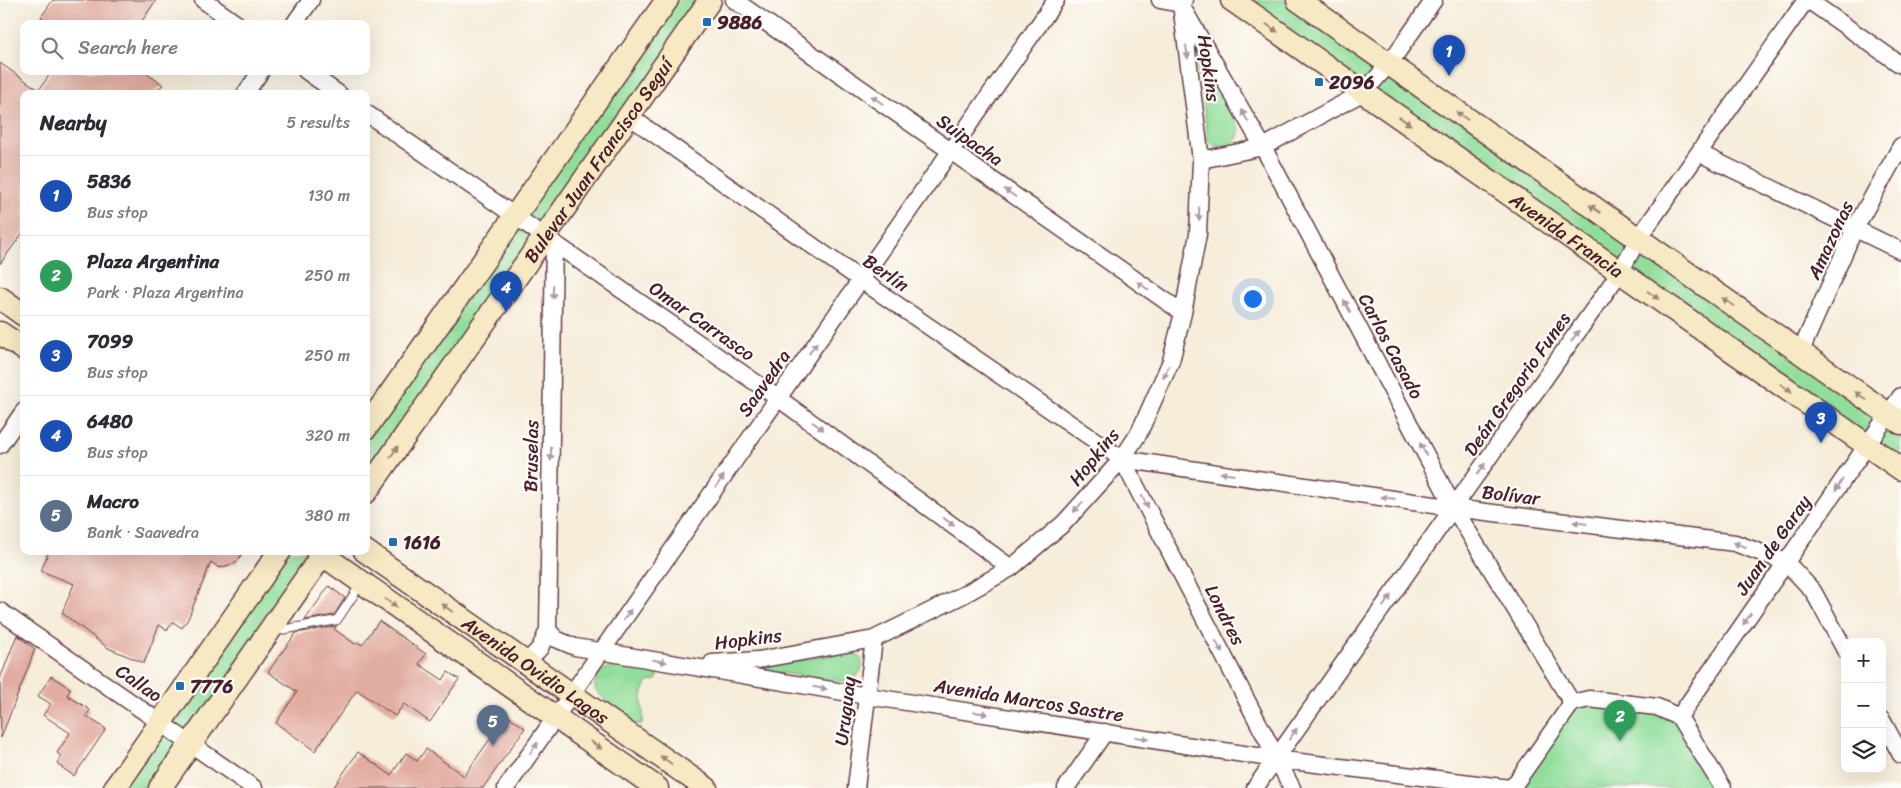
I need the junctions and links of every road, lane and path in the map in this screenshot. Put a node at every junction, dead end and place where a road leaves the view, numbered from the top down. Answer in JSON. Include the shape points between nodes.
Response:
{"nodes":[{"id":1,"x":203,"y":0,"type":"edge"},
{"id":2,"x":311,"y":0,"type":"edge"},
{"id":3,"x":667,"y":0,"type":"edge"},
{"id":4,"x":710,"y":0,"type":"edge"},
{"id":5,"x":734,"y":0,"type":"edge"},
{"id":6,"x":1056,"y":0,"type":"edge"},
{"id":7,"x":1160,"y":0,"type":"edge"},
{"id":8,"x":1232,"y":0,"type":"edge"},
{"id":9,"x":1298,"y":0,"type":"edge"},
{"id":10,"x":1434,"y":0,"type":"edge"},
{"id":11,"x":1807,"y":0,"type":"edge"},
{"id":12,"x":1182,"y":2,"type":"edge"},
{"id":13,"x":231,"y":20,"type":"edge"},
{"id":14,"x":297,"y":20,"type":"edge"},
{"id":15,"x":1389,"y":64,"type":"junction"},
{"id":16,"x":1901,"y":66,"type":"edge"},
{"id":17,"x":258,"y":75,"type":"edge"},
{"id":18,"x":312,"y":75,"type":"edge"},
{"id":19,"x":248,"y":90,"type":"edge"},
{"id":20,"x":333,"y":90,"type":"edge"},
{"id":21,"x":1364,"y":92,"type":"junction"},
{"id":22,"x":370,"y":116,"type":"edge"},
{"id":23,"x":629,"y":116,"type":"junction"},
{"id":24,"x":1901,"y":146,"type":"edge"},
{"id":25,"x":1263,"y":147,"type":"junction"},
{"id":26,"x":950,"y":151,"type":"junction"},
{"id":27,"x":1699,"y":153,"type":"junction"},
{"id":28,"x":1202,"y":160,"type":"junction"},
{"id":29,"x":515,"y":216,"type":"junction"},
{"id":30,"x":1855,"y":228,"type":"junction"},
{"id":31,"x":549,"y":239,"type":"junction"},
{"id":32,"x":1638,"y":239,"type":"junction"},
{"id":33,"x":1901,"y":251,"type":"edge"},
{"id":34,"x":1620,"y":272,"type":"junction"},
{"id":35,"x":860,"y":280,"type":"junction"},
{"id":36,"x":0,"y":298,"type":"edge"},
{"id":37,"x":20,"y":311,"type":"edge"},
{"id":38,"x":1183,"y":314,"type":"junction"},
{"id":39,"x":0,"y":333,"type":"edge"},
{"id":40,"x":20,"y":346,"type":"edge"},
{"id":41,"x":1800,"y":353,"type":"junction"},
{"id":42,"x":1901,"y":396,"type":"edge"},
{"id":43,"x":778,"y":398,"type":"junction"},
{"id":44,"x":20,"y":417,"type":"edge"},
{"id":45,"x":1894,"y":419,"type":"edge"},
{"id":46,"x":370,"y":422,"type":"edge"},
{"id":47,"x":0,"y":445,"type":"edge"},
{"id":48,"x":1867,"y":445,"type":"junction"},
{"id":49,"x":1122,"y":459,"type":"junction"},
{"id":50,"x":1901,"y":469,"type":"edge"},
{"id":51,"x":370,"y":486,"type":"edge"},
{"id":52,"x":1454,"y":508,"type":"junction"},
{"id":53,"x":370,"y":554,"type":"edge"},
{"id":54,"x":277,"y":555,"type":"edge"},
{"id":55,"x":320,"y":555,"type":"edge"},
{"id":56,"x":324,"y":555,"type":"edge"},
{"id":57,"x":1786,"y":562,"type":"junction"},
{"id":58,"x":1011,"y":568,"type":"junction"},
{"id":59,"x":362,"y":583,"type":"junction"},
{"id":60,"x":0,"y":611,"type":"edge"},
{"id":61,"x":548,"y":630,"type":"junction"},
{"id":62,"x":269,"y":632,"type":"junction"},
{"id":63,"x":874,"y":640,"type":"junction"},
{"id":64,"x":1841,"y":643,"type":"edge"},
{"id":65,"x":602,"y":651,"type":"junction"},
{"id":66,"x":526,"y":663,"type":"junction"},
{"id":67,"x":684,"y":665,"type":"junction"},
{"id":68,"x":572,"y":694,"type":"junction"},
{"id":69,"x":868,"y":696,"type":"junction"},
{"id":70,"x":1572,"y":703,"type":"junction"},
{"id":71,"x":556,"y":717,"type":"junction"},
{"id":72,"x":1679,"y":717,"type":"junction"},
{"id":73,"x":160,"y":723,"type":"junction"},
{"id":74,"x":1886,"y":727,"type":"edge"},
{"id":75,"x":1105,"y":732,"type":"junction"},
{"id":76,"x":191,"y":744,"type":"junction"},
{"id":77,"x":1901,"y":755,"type":"edge"},
{"id":78,"x":1276,"y":759,"type":"junction"},
{"id":79,"x":115,"y":788,"type":"edge"},
{"id":80,"x":160,"y":788,"type":"edge"},
{"id":81,"x":254,"y":788,"type":"edge"},
{"id":82,"x":506,"y":788,"type":"edge"},
{"id":83,"x":658,"y":788,"type":"edge"},
{"id":84,"x":706,"y":788,"type":"edge"},
{"id":85,"x":856,"y":788,"type":"edge"},
{"id":86,"x":1066,"y":788,"type":"edge"},
{"id":87,"x":1255,"y":788,"type":"edge"},
{"id":88,"x":1292,"y":788,"type":"edge"},
{"id":89,"x":1511,"y":788,"type":"edge"},
{"id":90,"x":1723,"y":788,"type":"edge"}],
"edges":[{"from":1,"to":13,"type":"street"},
{"from":2,"to":14,"type":"street"},
{"from":3,"to":29,"type":"main road","name":"Bulevar Juan Francisco Seguí"},
{"from":4,"to":23,"type":"main road","name":"Bulevar Juan Francisco Seguí"},
{"from":26,"to":5,"type":"street","name":"Suipacha","one_way":true},
{"from":6,"to":26,"type":"street","name":"Saavedra"},
{"from":7,"to":12,"type":"street"},
{"from":8,"to":21,"type":"main road","name":"Avenida Francia","one_way":true},
{"from":9,"to":15,"type":"main road","name":"Avenida Francia"},
{"from":10,"to":15,"type":"street"},
{"from":11,"to":16,"type":"street"},
{"from":11,"to":27,"type":"street","name":"Deán Gregorio Funes"},
{"from":25,"to":12,"type":"street","name":"Carlos Casado","one_way":true},
{"from":12,"to":28,"type":"street","name":"Hopkins","one_way":true},
{"from":15,"to":21,"type":"street"},
{"from":32,"to":15,"type":"main road","name":"Avenida Francia","one_way":true},
{"from":17,"to":19,"type":"street"},
{"from":18,"to":20,"type":"street"},
{"from":21,"to":25,"type":"street"},
{"from":21,"to":34,"type":"main road","name":"Avenida Francia","one_way":true},
{"from":22,"to":29,"type":"street","name":"Omar Carrasco"},
{"from":23,"to":31,"type":"main road","name":"Bulevar Juan Francisco Seguí"},
{"from":23,"to":35,"type":"street","name":"Berlín"},
{"from":24,"to":30,"type":"street","name":"Amazonas"},
{"from":25,"to":28,"type":"street"},
{"from":52,"to":25,"type":"street","name":"Carlos Casado","one_way":true},
{"from":26,"to":35,"type":"street","name":"Saavedra"},
{"from":38,"to":26,"type":"street","name":"Suipacha","one_way":true},
{"from":27,"to":30,"type":"street"},
{"from":27,"to":32,"type":"street","name":"Deán Gregorio Funes"},
{"from":28,"to":38,"type":"street","name":"Hopkins","one_way":true,"via":[[1198,234]]},
{"from":29,"to":31,"type":"street","name":"Omar Carrasco"},
{"from":29,"to":46,"type":"main road","name":"Bulevar Juan Francisco Seguí"},
{"from":30,"to":33,"type":"street"},
{"from":30,"to":41,"type":"street","name":"Amazonas"},
{"from":31,"to":43,"type":"street","name":"Omar Carrasco"},
{"from":51,"to":31,"type":"main road","name":"Bulevar Juan Francisco Seguí","one_way":true},
{"from":31,"to":61,"type":"street","name":"Bruselas","one_way":true},
{"from":32,"to":34,"type":"street","name":"Deán Gregorio Funes"},
{"from":41,"to":32,"type":"main road","name":"Avenida Francia","one_way":true},
{"from":34,"to":48,"type":"main road","name":"Avenida Francia","one_way":true},
{"from":52,"to":34,"type":"street","name":"Deán Gregorio Funes","one_way":true},
{"from":43,"to":35,"type":"street","name":"Saavedra","one_way":true},
{"from":35,"to":49,"type":"street","name":"Berlín"},
{"from":36,"to":37,"type":"main road"},
{"from":38,"to":49,"type":"street","name":"Hopkins","one_way":true,"via":[[1171,361],[1139,433]]},
{"from":39,"to":40,"type":"main road"},
{"from":45,"to":41,"type":"main road","name":"Avenida Francia","one_way":true},
{"from":42,"to":45,"type":"street","name":"Juan de Garay"},
{"from":43,"to":58,"type":"street","name":"Omar Carrasco","one_way":true},
{"from":65,"to":43,"type":"street","name":"Saavedra","one_way":true},
{"from":44,"to":47,"type":"street"},
{"from":45,"to":48,"type":"street","name":"Juan de Garay"},
{"from":48,"to":50,"type":"main road","name":"Avenida Francia"},
{"from":48,"to":57,"type":"street","name":"Juan de Garay","one_way":true},
{"from":52,"to":49,"type":"street","name":"Bolívar","one_way":true},
{"from":49,"to":58,"type":"street","name":"Hopkins","one_way":true,"via":[[1064,523]]},
{"from":49,"to":78,"type":"street","name":"Londres","one_way":true},
{"from":57,"to":52,"type":"street","name":"Bolívar","one_way":true,"via":[[1735,543]]},
{"from":52,"to":70,"type":"street","name":"Carlos Casado"},
{"from":78,"to":52,"type":"street","name":"Deán Gregorio Funes","one_way":true},
{"from":66,"to":53,"type":"main road","name":"Avenida Ovidio Lagos","one_way":true},
{"from":54,"to":73,"type":"main road"},
{"from":55,"to":62,"type":"main road"},
{"from":56,"to":59,"type":"main road","name":"Avenida Ovidio Lagos"},
{"from":57,"to":64,"type":"street","name":"Bolívar","via":[[1813,591]]},
{"from":57,"to":72,"type":"street","name":"Juan de Garay","one_way":true},
{"from":58,"to":63,"type":"street","name":"Hopkins"},
{"from":59,"to":62,"type":"lane","via":[[337,620]]},
{"from":59,"to":71,"type":"main road","name":"Avenida Ovidio Lagos","one_way":true},
{"from":60,"to":73,"type":"street","name":"Callao"},
{"from":61,"to":65,"type":"street","name":"Avenida Marcos Sastre","via":[[556,639],[576,647]]},
{"from":61,"to":66,"type":"street","name":"Bruselas","via":[[540,648]]},
{"from":62,"to":76,"type":"main road"},
{"from":63,"to":67,"type":"street","name":"Hopkins","via":[[758,660]]},
{"from":63,"to":69,"type":"street","name":"Uruguay"},
{"from":65,"to":67,"type":"street","name":"Avenida Marcos Sastre","one_way":true},
{"from":65,"to":68,"type":"street","name":"Saavedra"},
{"from":66,"to":68,"type":"main road","name":"Avenida Ovidio Lagos"},
{"from":67,"to":69,"type":"street","name":"Avenida Marcos Sastre","one_way":true},
{"from":68,"to":71,"type":"street","name":"Saavedra"},
{"from":84,"to":68,"type":"main road","name":"Avenida Ovidio Lagos","one_way":true},
{"from":69,"to":75,"type":"street","name":"Avenida Marcos Sastre","one_way":true},
{"from":69,"to":85,"type":"street","name":"Uruguay"},
{"from":70,"to":72,"type":"street","via":[[1590,699],[1658,707]]},
{"from":70,"to":89,"type":"street"},
{"from":82,"to":71,"type":"street","name":"Saavedra","one_way":true},
{"from":71,"to":83,"type":"main road","name":"Avenida Ovidio Lagos","one_way":true},
{"from":72,"to":90,"type":"street"},
{"from":73,"to":76,"type":"street","name":"Callao"},
{"from":73,"to":79,"type":"main road"},
{"from":74,"to":77,"type":"street"},
{"from":75,"to":78,"type":"street","name":"Avenida Marcos Sastre","one_way":true},
{"from":75,"to":86,"type":"street"},
{"from":76,"to":80,"type":"main road"},
{"from":76,"to":81,"type":"street","name":"Callao"},
{"from":78,"to":87,"type":"street","name":"Deán Gregorio Funes"},
{"from":78,"to":88,"type":"street","name":"Londres"},
{"from":78,"to":89,"type":"street","name":"Avenida Marcos Sastre"}]}
